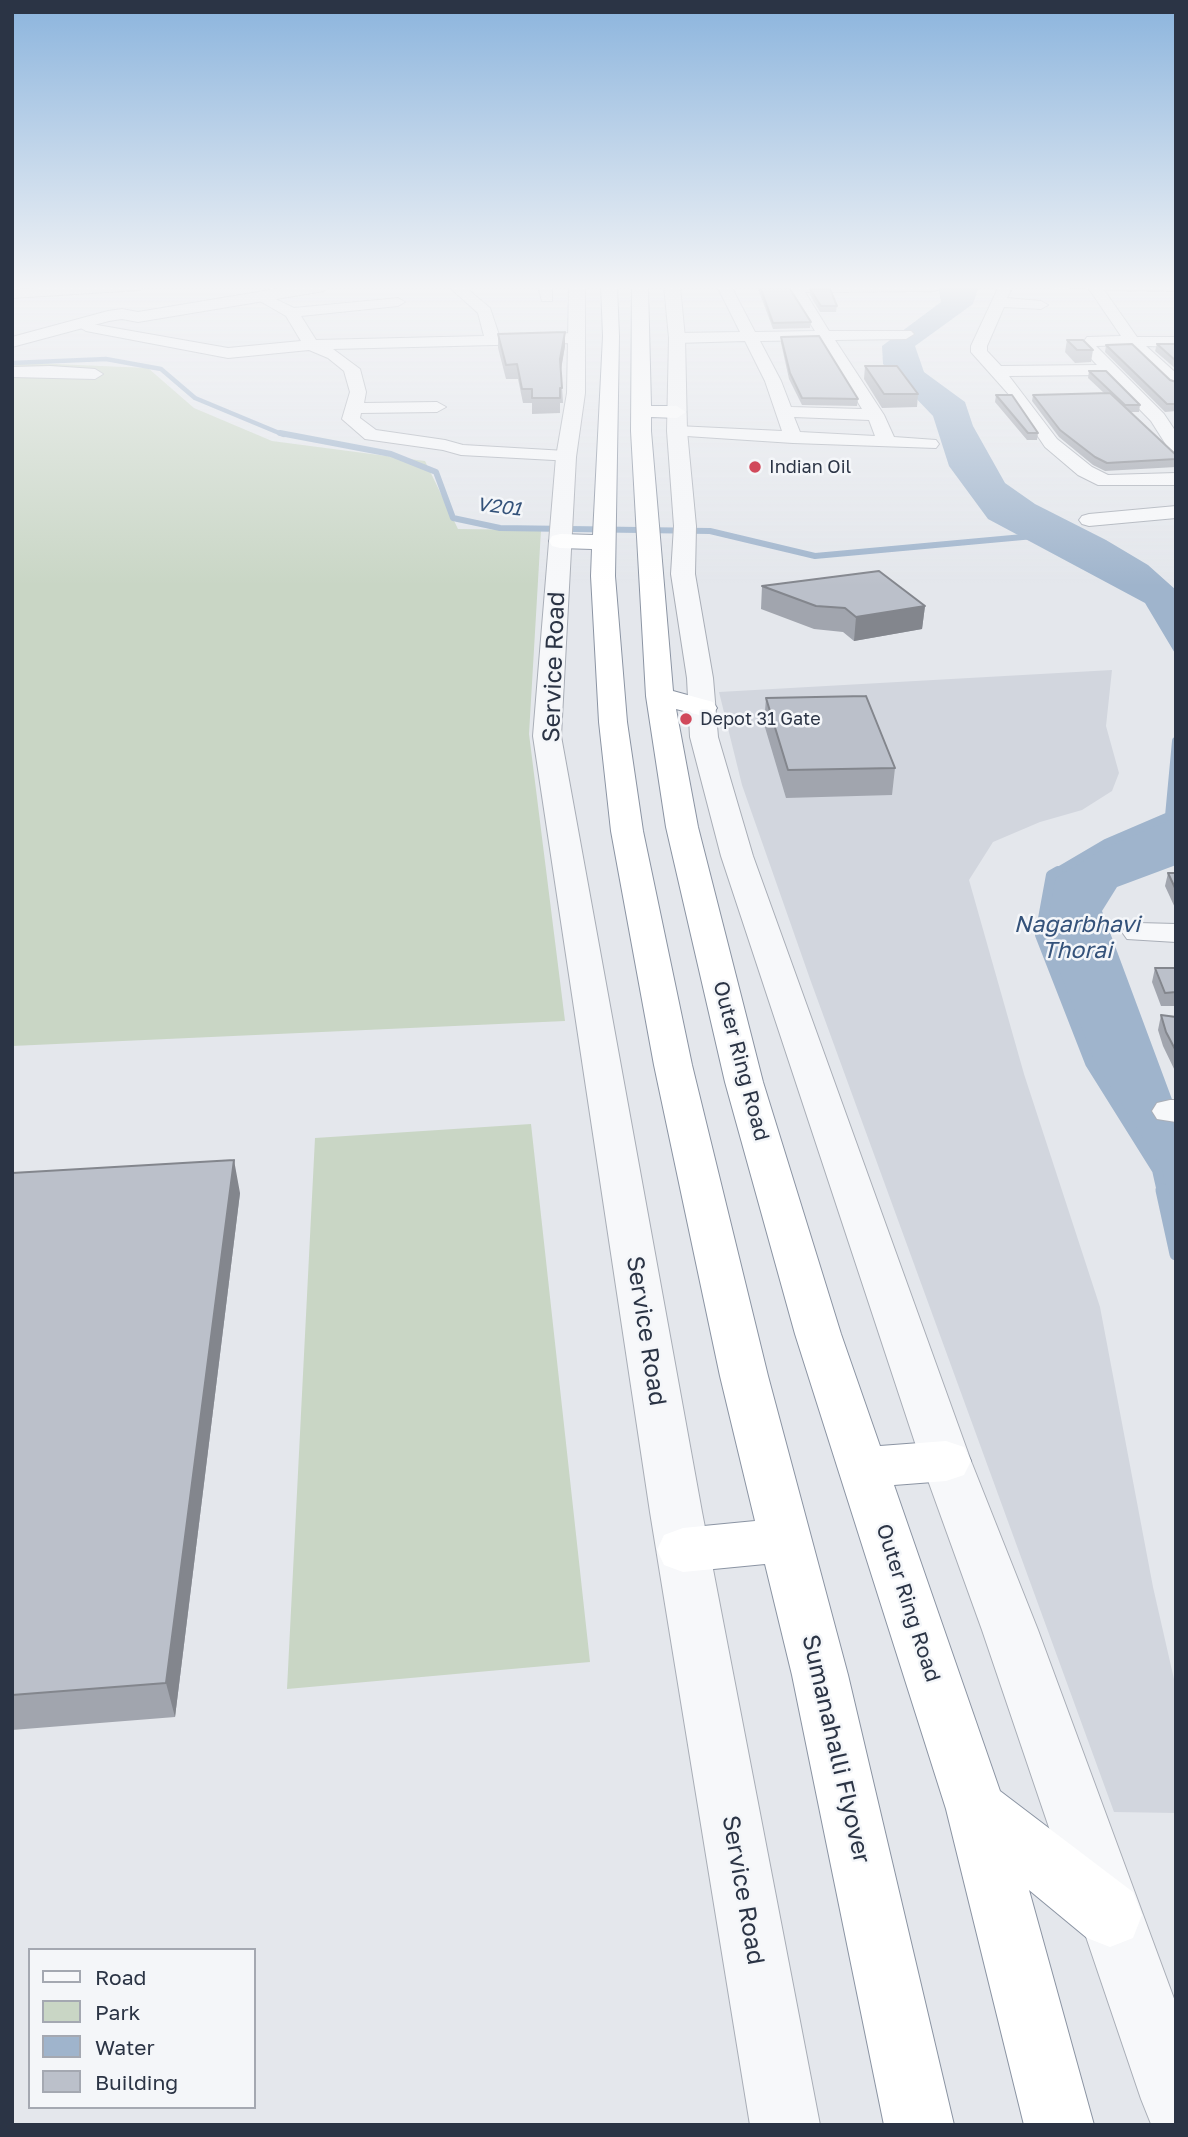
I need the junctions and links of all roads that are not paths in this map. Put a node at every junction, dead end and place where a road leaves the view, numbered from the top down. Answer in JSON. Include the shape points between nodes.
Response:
{"nodes":[{"id":1,"x":356,"y":386,"type":"edge"},
{"id":2,"x":576,"y":386,"type":"edge"},
{"id":3,"x":609,"y":386,"type":"edge"},
{"id":4,"x":641,"y":386,"type":"edge"},
{"id":5,"x":677,"y":386,"type":"edge"},
{"id":6,"x":775,"y":386,"type":"edge"},
{"id":7,"x":856,"y":386,"type":"edge"},
{"id":8,"x":1009,"y":386,"type":"edge"},
{"id":9,"x":1128,"y":386,"type":"edge"},
{"id":10,"x":609,"y":393,"type":"junction"},
{"id":11,"x":576,"y":394,"type":"junction"},
{"id":12,"x":437,"y":407,"type":"dead end"},
{"id":13,"x":354,"y":408,"type":"junction"},
{"id":14,"x":641,"y":411,"type":"junction"},
{"id":15,"x":784,"y":412,"type":"junction"},
{"id":16,"x":875,"y":415,"type":"junction"},
{"id":17,"x":677,"y":422,"type":"junction"},
{"id":18,"x":793,"y":438,"type":"junction"},
{"id":19,"x":887,"y":442,"type":"junction"},
{"id":20,"x":930,"y":444,"type":"dead end"},
{"id":21,"x":1176,"y":447,"type":"edge"},
{"id":22,"x":566,"y":457,"type":"junction"},
{"id":23,"x":1176,"y":479,"type":"edge"},
{"id":24,"x":1176,"y":512,"type":"edge"},
{"id":25,"x":1088,"y":520,"type":"dead end"},
{"id":26,"x":561,"y":533,"type":"junction"},
{"id":27,"x":604,"y":534,"type":"junction"},
{"id":28,"x":660,"y":696,"type":"junction"},
{"id":29,"x":703,"y":708,"type":"junction"},
{"id":30,"x":1139,"y":932,"type":"dead end"},
{"id":31,"x":1176,"y":933,"type":"edge"},
{"id":32,"x":946,"y":1461,"type":"junction"},
{"id":33,"x":864,"y":1467,"type":"junction"},
{"id":34,"x":785,"y":1540,"type":"junction"},
{"id":35,"x":683,"y":1550,"type":"junction"},
{"id":36,"x":976,"y":1810,"type":"junction"},
{"id":37,"x":1110,"y":1915,"type":"junction"},
{"id":38,"x":1176,"y":2099,"type":"edge"},
{"id":39,"x":785,"y":2125,"type":"edge"},
{"id":40,"x":919,"y":2125,"type":"edge"},
{"id":41,"x":1059,"y":2125,"type":"edge"}],
"edges":[{"from":1,"to":13,"type":"street"},
{"from":2,"to":11,"type":"street","name":"Service Road"},
{"from":3,"to":10,"type":"highway"},
{"from":4,"to":14,"type":"highway","name":"Outer Ring Road"},
{"from":5,"to":17,"type":"street"},
{"from":6,"to":15,"type":"street"},
{"from":7,"to":16,"type":"street"},
{"from":8,"to":23,"type":"street","via":[[1051,443],[1085,471],[1105,481]]},
{"from":9,"to":21,"type":"street","via":[[1158,418]]},
{"from":10,"to":11,"type":"highway"},
{"from":10,"to":27,"type":"highway"},
{"from":11,"to":22,"type":"street","name":"Service Road"},
{"from":12,"to":13,"type":"street"},
{"from":13,"to":22,"type":"street","via":[[351,419],[371,435],[461,450]]},
{"from":14,"to":17,"type":"highway"},
{"from":14,"to":28,"type":"highway","name":"Outer Ring Road"},
{"from":15,"to":16,"type":"street"},
{"from":15,"to":18,"type":"street"},
{"from":16,"to":19,"type":"street"},
{"from":17,"to":18,"type":"street"},
{"from":17,"to":29,"type":"street","via":[[685,531],[683,573]]},
{"from":18,"to":19,"type":"street"},
{"from":19,"to":20,"type":"street"},
{"from":22,"to":26,"type":"street","name":"Service Road"},
{"from":24,"to":25,"type":"street"},
{"from":26,"to":27,"type":"highway"},
{"from":26,"to":35,"type":"street","name":"Service Road","via":[[547,736]]},
{"from":27,"to":34,"type":"highway","name":"Sumanahalli Flyover","via":[[613,722],[627,831],[673,1065]]},
{"from":28,"to":29,"type":"highway"},
{"from":28,"to":33,"type":"highway","name":"Outer Ring Road","via":[[682,827],[744,1082],[818,1334]]},
{"from":29,"to":32,"type":"street","via":[[704,737],[737,856]]},
{"from":30,"to":31,"type":"street"},
{"from":32,"to":33,"type":"highway"},
{"from":32,"to":37,"type":"street"},
{"from":33,"to":36,"type":"highway","name":"Outer Ring Road"},
{"from":34,"to":35,"type":"highway"},
{"from":34,"to":40,"type":"highway","name":"Sumanahalli Flyover","via":[[820,1675]]},
{"from":35,"to":39,"type":"street","name":"Service Road"},
{"from":36,"to":37,"type":"highway"},
{"from":36,"to":41,"type":"highway"},
{"from":37,"to":38,"type":"street"}]}
